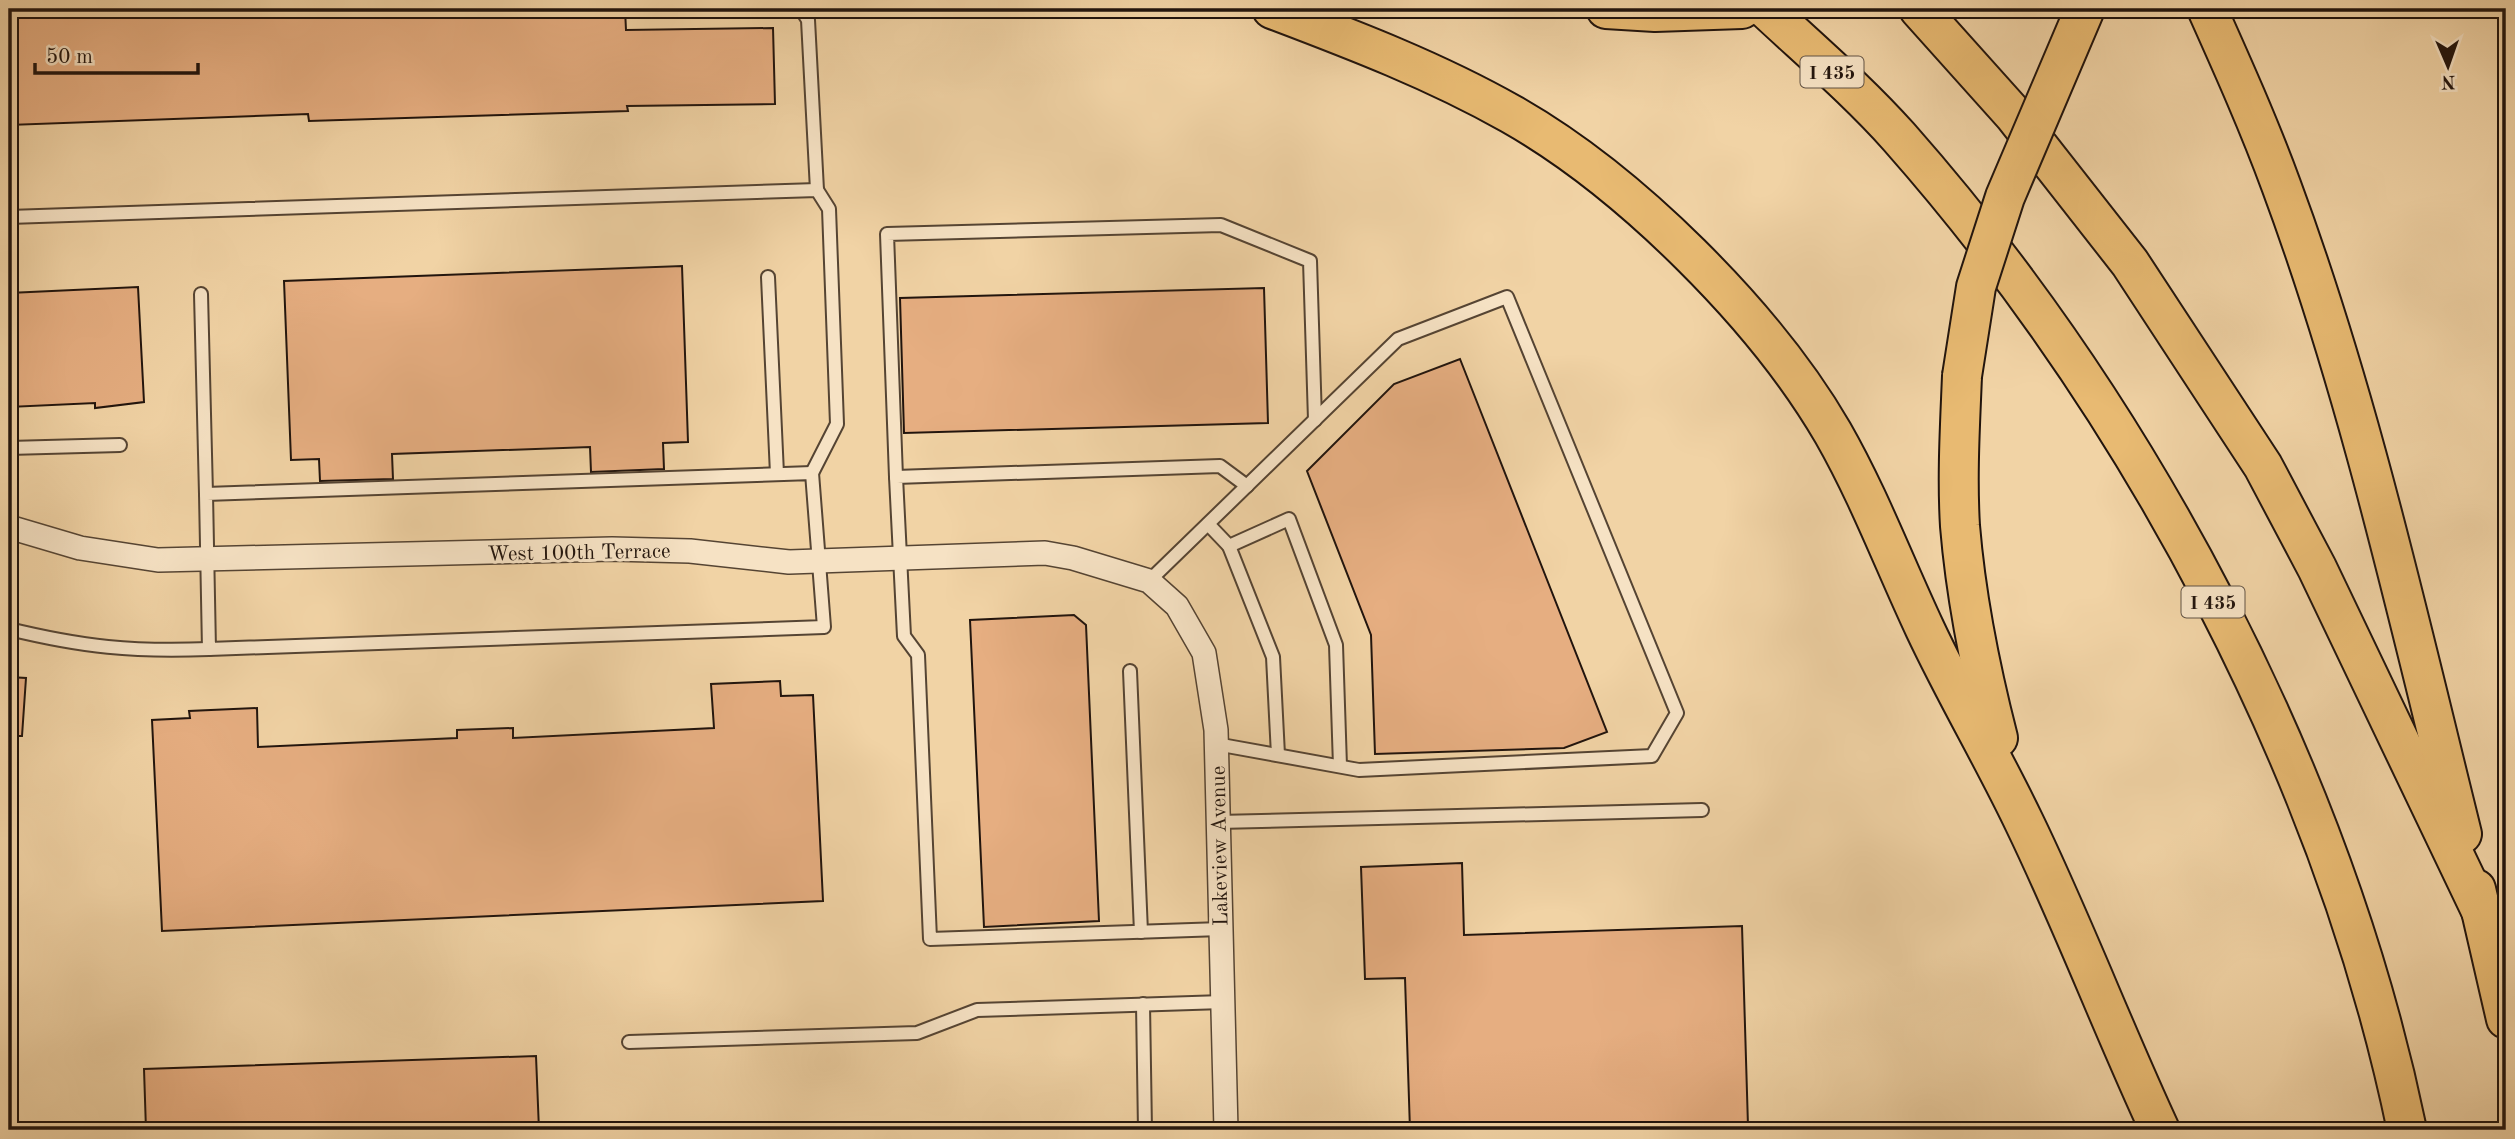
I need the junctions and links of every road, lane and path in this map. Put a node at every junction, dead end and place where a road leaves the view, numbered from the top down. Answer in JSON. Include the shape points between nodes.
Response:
{"nodes":[{"id":1,"x":802,"y":9,"type":"edge"},
{"id":2,"x":1272,"y":9,"type":"edge"},
{"id":3,"x":1606,"y":9,"type":"edge"},
{"id":4,"x":1742,"y":9,"type":"edge"},
{"id":5,"x":1766,"y":9,"type":"edge"},
{"id":6,"x":1919,"y":9,"type":"edge"},
{"id":7,"x":2085,"y":9,"type":"edge"},
{"id":8,"x":2213,"y":23,"type":"edge"},
{"id":9,"x":817,"y":190,"type":"junction"},
{"id":10,"x":9,"y":217,"type":"edge"},
{"id":11,"x":768,"y":277,"type":"dead end"},
{"id":12,"x":201,"y":294,"type":"dead end"},
{"id":13,"x":1315,"y":420,"type":"junction"},
{"id":14,"x":120,"y":444,"type":"dead end"},
{"id":15,"x":9,"y":448,"type":"edge"},
{"id":16,"x":812,"y":473,"type":"junction"},
{"id":17,"x":777,"y":474,"type":"junction"},
{"id":18,"x":896,"y":477,"type":"junction"},
{"id":19,"x":1247,"y":486,"type":"junction"},
{"id":20,"x":206,"y":494,"type":"junction"},
{"id":21,"x":1209,"y":523,"type":"junction"},
{"id":22,"x":9,"y":527,"type":"edge"},
{"id":23,"x":1229,"y":546,"type":"junction"},
{"id":24,"x":900,"y":559,"type":"junction"},
{"id":25,"x":207,"y":560,"type":"junction"},
{"id":26,"x":820,"y":562,"type":"junction"},
{"id":27,"x":1149,"y":581,"type":"junction"},
{"id":28,"x":9,"y":629,"type":"edge"},
{"id":29,"x":209,"y":649,"type":"junction"},
{"id":30,"x":1130,"y":671,"type":"dead end"},
{"id":31,"x":1216,"y":744,"type":"junction"},
{"id":32,"x":1279,"y":755,"type":"junction"},
{"id":33,"x":1340,"y":766,"type":"junction"},
{"id":34,"x":1702,"y":810,"type":"dead end"},
{"id":35,"x":1218,"y":822,"type":"junction"},
{"id":36,"x":2024,"y":822,"type":"junction"},
{"id":37,"x":2483,"y":915,"type":"junction"},
{"id":38,"x":1221,"y":929,"type":"junction"},
{"id":39,"x":1141,"y":932,"type":"junction"},
{"id":40,"x":1223,"y":1002,"type":"junction"},
{"id":41,"x":1143,"y":1004,"type":"junction"},
{"id":42,"x":2506,"y":1019,"type":"edge"},
{"id":43,"x":629,"y":1042,"type":"dead end"},
{"id":44,"x":1145,"y":1130,"type":"edge"},
{"id":45,"x":1226,"y":1130,"type":"edge"},
{"id":46,"x":2160,"y":1130,"type":"edge"},
{"id":47,"x":2407,"y":1130,"type":"edge"}],
"edges":[{"from":1,"to":9,"type":"lane","via":[[808,20]]},
{"from":2,"to":36,"type":"highway","via":[[1388,54],[1515,117],[1638,208],[1732,297],[1800,382],[1831,430]]},
{"from":3,"to":4,"type":"highway"},
{"from":5,"to":47,"type":"highway","number":"I 435","via":[[1897,135],[2036,309],[2106,410],[2171,520],[2250,673],[2299,786],[2375,1003]]},
{"from":6,"to":37,"type":"highway","via":[[2014,115],[2130,263],[2263,466],[2317,568]]},
{"from":7,"to":36,"type":"highway","bridge":true,"via":[[2005,197],[1976,287],[1962,376],[1960,527],[1977,655]]},
{"from":8,"to":37,"type":"highway","via":[[2281,185],[2345,383]]},
{"from":9,"to":10,"type":"lane"},
{"from":9,"to":16,"type":"lane","via":[[829,209],[837,424]]},
{"from":11,"to":17,"type":"lane"},
{"from":12,"to":20,"type":"lane"},
{"from":13,"to":18,"type":"lane","via":[[1310,261],[1221,225],[887,234]]},
{"from":13,"to":19,"type":"lane"},
{"from":13,"to":33,"type":"lane","via":[[1398,339],[1507,297],[1677,712],[1652,756],[1359,770]]},
{"from":14,"to":15,"type":"lane"},
{"from":16,"to":17,"type":"lane"},
{"from":16,"to":26,"type":"lane"},
{"from":17,"to":20,"type":"lane"},
{"from":18,"to":19,"type":"lane","via":[[1220,466]]},
{"from":18,"to":24,"type":"lane"},
{"from":19,"to":21,"type":"lane"},
{"from":20,"to":25,"type":"lane"},
{"from":21,"to":23,"type":"lane"},
{"from":21,"to":27,"type":"lane"},
{"from":22,"to":25,"type":"street","name":"West 100th Terrace","via":[[101,553]]},
{"from":23,"to":32,"type":"lane","via":[[1273,657]]},
{"from":23,"to":33,"type":"lane","via":[[1289,519],[1336,645]]},
{"from":24,"to":26,"type":"street","name":"West 100th Terrace"},
{"from":24,"to":27,"type":"street","name":"West 100th Terrace","via":[[1045,553]]},
{"from":24,"to":39,"type":"lane","via":[[904,636],[918,655],[930,939]]},
{"from":25,"to":26,"type":"street","name":"West 100th Terrace","via":[[612,549]]},
{"from":25,"to":29,"type":"lane"},
{"from":26,"to":29,"type":"lane","via":[[824,628]]},
{"from":27,"to":31,"type":"street","name":"Lakeview Avenue","via":[[1177,606],[1204,653]]},
{"from":28,"to":29,"type":"lane","via":[[97,648],[142,652]]},
{"from":30,"to":39,"type":"lane"},
{"from":31,"to":32,"type":"lane"},
{"from":31,"to":35,"type":"street","name":"Lakeview Avenue"},
{"from":32,"to":33,"type":"lane"},
{"from":34,"to":35,"type":"lane"},
{"from":35,"to":38,"type":"street","name":"Lakeview Avenue"},
{"from":36,"to":46,"type":"highway"},
{"from":37,"to":42,"type":"highway"},
{"from":38,"to":39,"type":"lane"},
{"from":38,"to":40,"type":"street","name":"Lakeview Avenue"},
{"from":40,"to":41,"type":"lane"},
{"from":40,"to":45,"type":"street","name":"Lakeview Avenue"},
{"from":41,"to":43,"type":"lane","via":[[977,1010],[917,1033]]},
{"from":41,"to":44,"type":"lane"}]}
